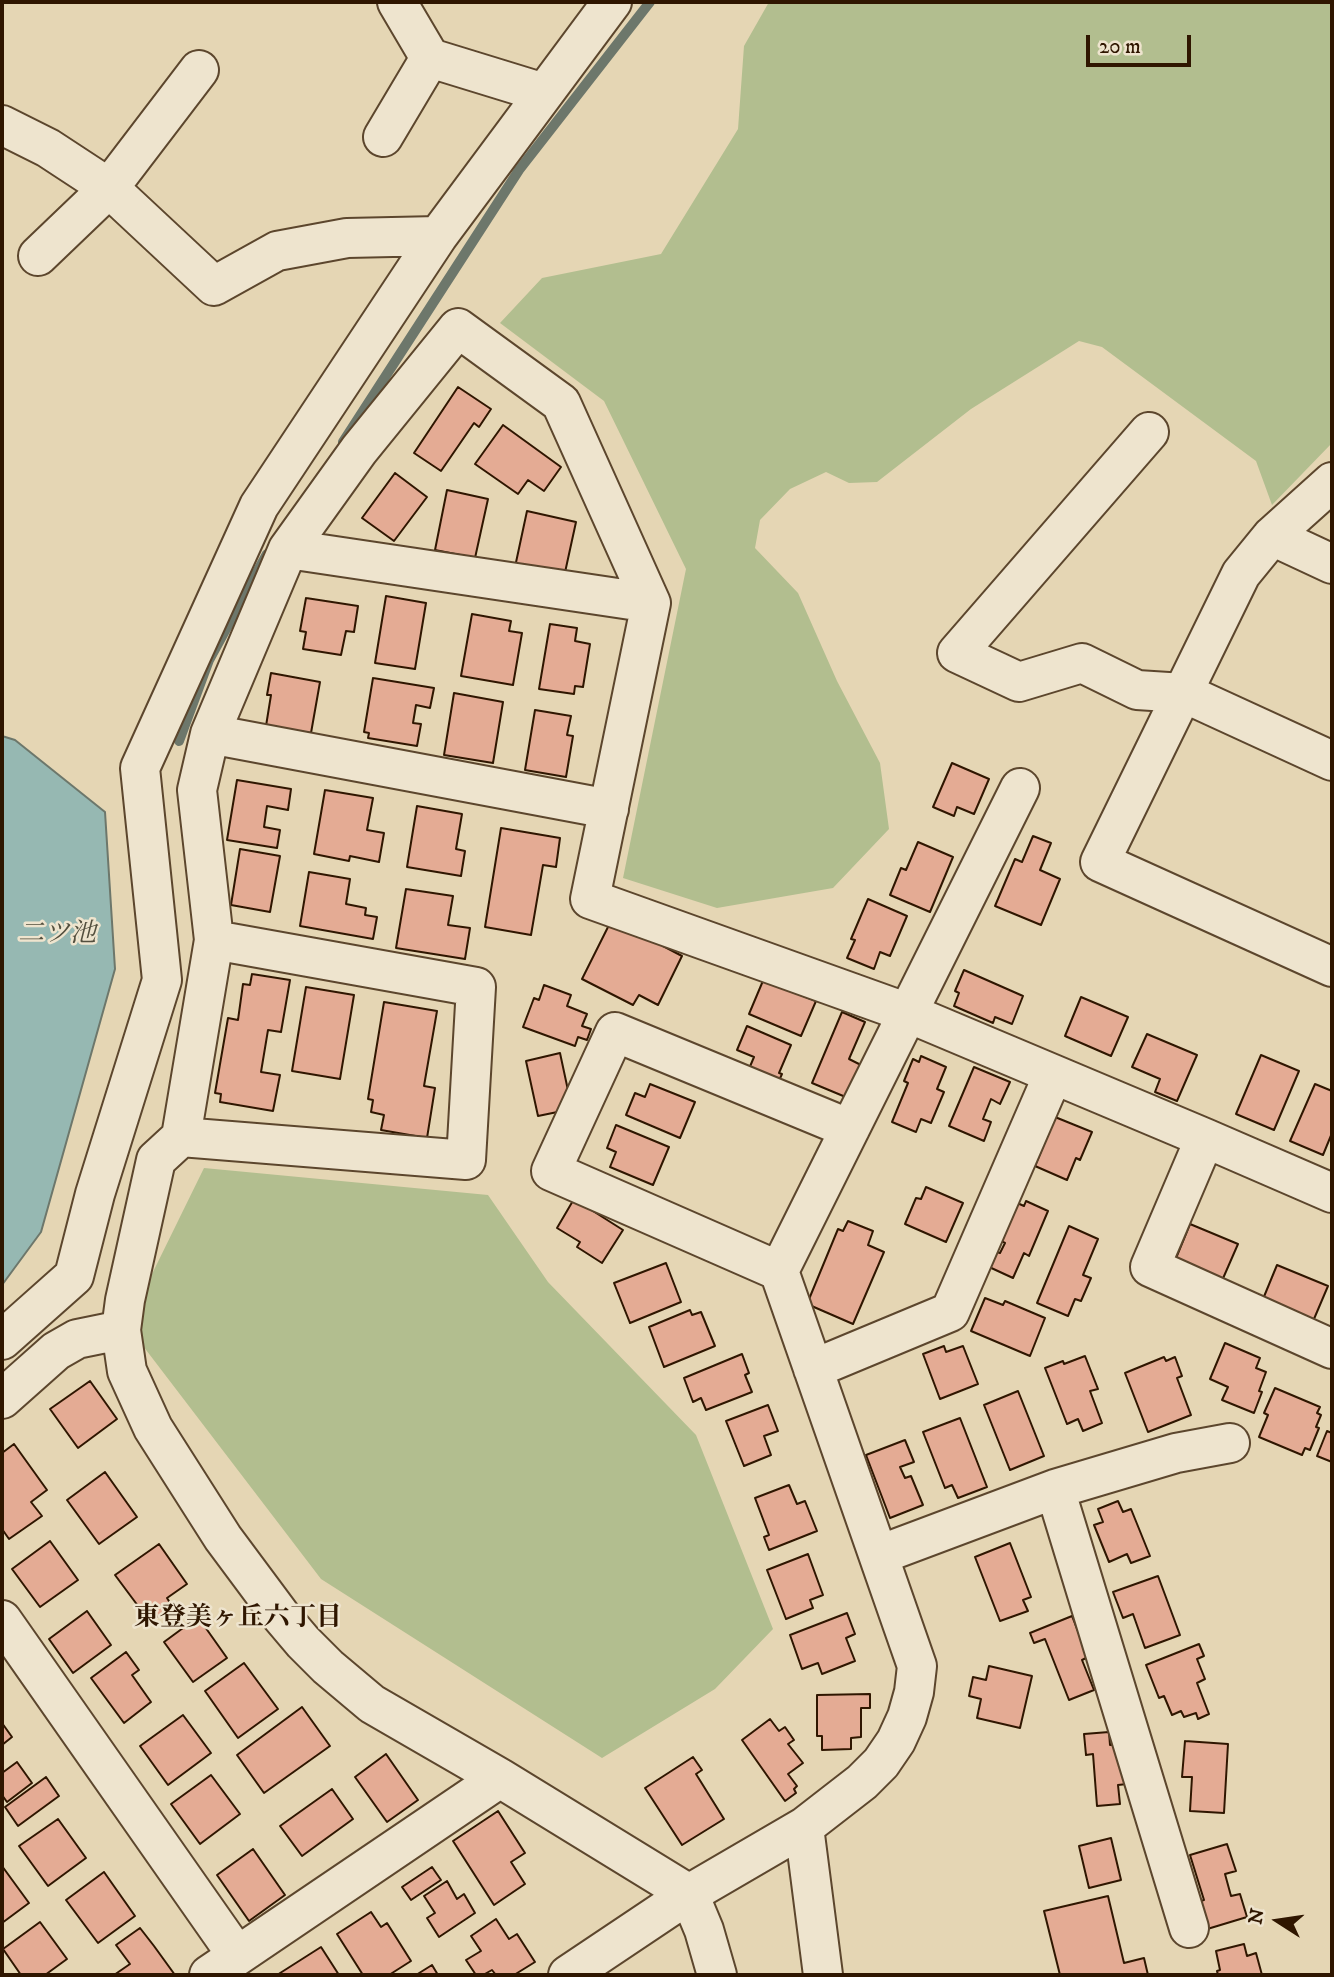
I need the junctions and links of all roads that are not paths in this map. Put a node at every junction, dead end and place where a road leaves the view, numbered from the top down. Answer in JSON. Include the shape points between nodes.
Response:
{"nodes":[{"id":1,"x":397,"y":2,"type":"edge"},
{"id":2,"x":612,"y":2,"type":"edge"},
{"id":3,"x":430,"y":58,"type":"junction"},
{"id":4,"x":199,"y":70,"type":"dead end"},
{"id":5,"x":544,"y":93,"type":"junction"},
{"id":6,"x":2,"y":125,"type":"edge"},
{"id":7,"x":383,"y":137,"type":"dead end"},
{"id":8,"x":108,"y":188,"type":"junction"},
{"id":9,"x":438,"y":236,"type":"junction"},
{"id":10,"x":38,"y":256,"type":"dead end"},
{"id":11,"x":1149,"y":432,"type":"dead end"},
{"id":12,"x":1332,"y":482,"type":"edge"},
{"id":13,"x":1272,"y":536,"type":"junction"},
{"id":14,"x":288,"y":550,"type":"junction"},
{"id":15,"x":1332,"y":564,"type":"edge"},
{"id":16,"x":651,"y":603,"type":"junction"},
{"id":17,"x":1184,"y":692,"type":"junction"},
{"id":18,"x":210,"y":734,"type":"junction"},
{"id":19,"x":1332,"y":761,"type":"edge"},
{"id":20,"x":1020,"y":788,"type":"dead end"},
{"id":21,"x":609,"y":809,"type":"junction"},
{"id":22,"x":214,"y":940,"type":"junction"},
{"id":23,"x":1332,"y":967,"type":"edge"},
{"id":24,"x":908,"y":1013,"type":"junction"},
{"id":25,"x":1053,"y":1075,"type":"junction"},
{"id":26,"x":850,"y":1129,"type":"junction"},
{"id":27,"x":181,"y":1137,"type":"junction"},
{"id":28,"x":1205,"y":1138,"type":"junction"},
{"id":29,"x":1332,"y":1194,"type":"edge"},
{"id":30,"x":779,"y":1271,"type":"junction"},
{"id":31,"x":121,"y":1330,"type":"junction"},
{"id":32,"x":2,"y":1340,"type":"edge"},
{"id":33,"x":1332,"y":1349,"type":"edge"},
{"id":34,"x":813,"y":1369,"type":"junction"},
{"id":35,"x":2,"y":1399,"type":"edge"},
{"id":36,"x":1230,"y":1443,"type":"dead end"},
{"id":37,"x":1055,"y":1489,"type":"junction"},
{"id":38,"x":879,"y":1555,"type":"junction"},
{"id":39,"x":2,"y":1620,"type":"edge"},
{"id":40,"x":500,"y":1778,"type":"junction"},
{"id":41,"x":804,"y":1827,"type":"junction"},
{"id":42,"x":689,"y":1894,"type":"junction"},
{"id":43,"x":1189,"y":1928,"type":"dead end"},
{"id":44,"x":222,"y":1965,"type":"edge"},
{"id":45,"x":568,"y":1975,"type":"edge"},
{"id":46,"x":717,"y":1975,"type":"edge"},
{"id":47,"x":823,"y":1975,"type":"edge"}],
"edges":[{"from":1,"to":3,"type":"street"},
{"from":2,"to":5,"type":"street"},
{"from":3,"to":5,"type":"street"},
{"from":3,"to":7,"type":"street"},
{"from":4,"to":8,"type":"street"},
{"from":5,"to":9,"type":"street"},
{"from":6,"to":8,"type":"street","via":[[48,148]]},
{"from":8,"to":9,"type":"street","via":[[214,286],[277,251],[347,238]]},
{"from":8,"to":10,"type":"street"},
{"from":9,"to":32,"type":"street","via":[[259,506],[139,768],[162,980],[74,1276]]},
{"from":11,"to":17,"type":"street","via":[[957,653],[1019,682],[1082,663],[1137,690]]},
{"from":12,"to":13,"type":"street"},
{"from":13,"to":15,"type":"street"},
{"from":13,"to":17,"type":"street","via":[[1241,574]]},
{"from":14,"to":16,"type":"street"},
{"from":14,"to":16,"type":"street","via":[[359,450],[458,328],[561,403]]},
{"from":14,"to":18,"type":"street"},
{"from":16,"to":21,"type":"street"},
{"from":17,"to":19,"type":"street"},
{"from":17,"to":23,"type":"street","via":[[1100,862]]},
{"from":18,"to":21,"type":"street"},
{"from":18,"to":22,"type":"street","via":[[197,790]]},
{"from":20,"to":24,"type":"street"},
{"from":21,"to":24,"type":"street","via":[[590,899]]},
{"from":22,"to":27,"type":"street"},
{"from":22,"to":27,"type":"street","via":[[476,987],[466,1160]]},
{"from":24,"to":25,"type":"street"},
{"from":24,"to":26,"type":"street"},
{"from":25,"to":28,"type":"street"},
{"from":25,"to":34,"type":"street","via":[[950,1311]]},
{"from":26,"to":30,"type":"street"},
{"from":26,"to":30,"type":"street","via":[[615,1032],[551,1171]]},
{"from":27,"to":31,"type":"street","via":[[156,1160]]},
{"from":28,"to":29,"type":"street"},
{"from":28,"to":33,"type":"street","via":[[1150,1267]]},
{"from":30,"to":34,"type":"street"},
{"from":31,"to":35,"type":"street","via":[[66,1345]]},
{"from":31,"to":40,"type":"street","via":[[127,1371],[153,1428],[223,1538],[281,1616],[328,1668],[372,1704]]},
{"from":34,"to":38,"type":"street"},
{"from":36,"to":37,"type":"street","via":[[1176,1453]]},
{"from":37,"to":38,"type":"street"},
{"from":37,"to":43,"type":"street"},
{"from":38,"to":41,"type":"street","via":[[917,1666],[914,1692],[896,1741],[881,1763]]},
{"from":39,"to":44,"type":"street"},
{"from":40,"to":42,"type":"street"},
{"from":40,"to":44,"type":"street"},
{"from":41,"to":42,"type":"street"},
{"from":41,"to":47,"type":"street"},
{"from":42,"to":45,"type":"street"},
{"from":42,"to":46,"type":"street"}]}
